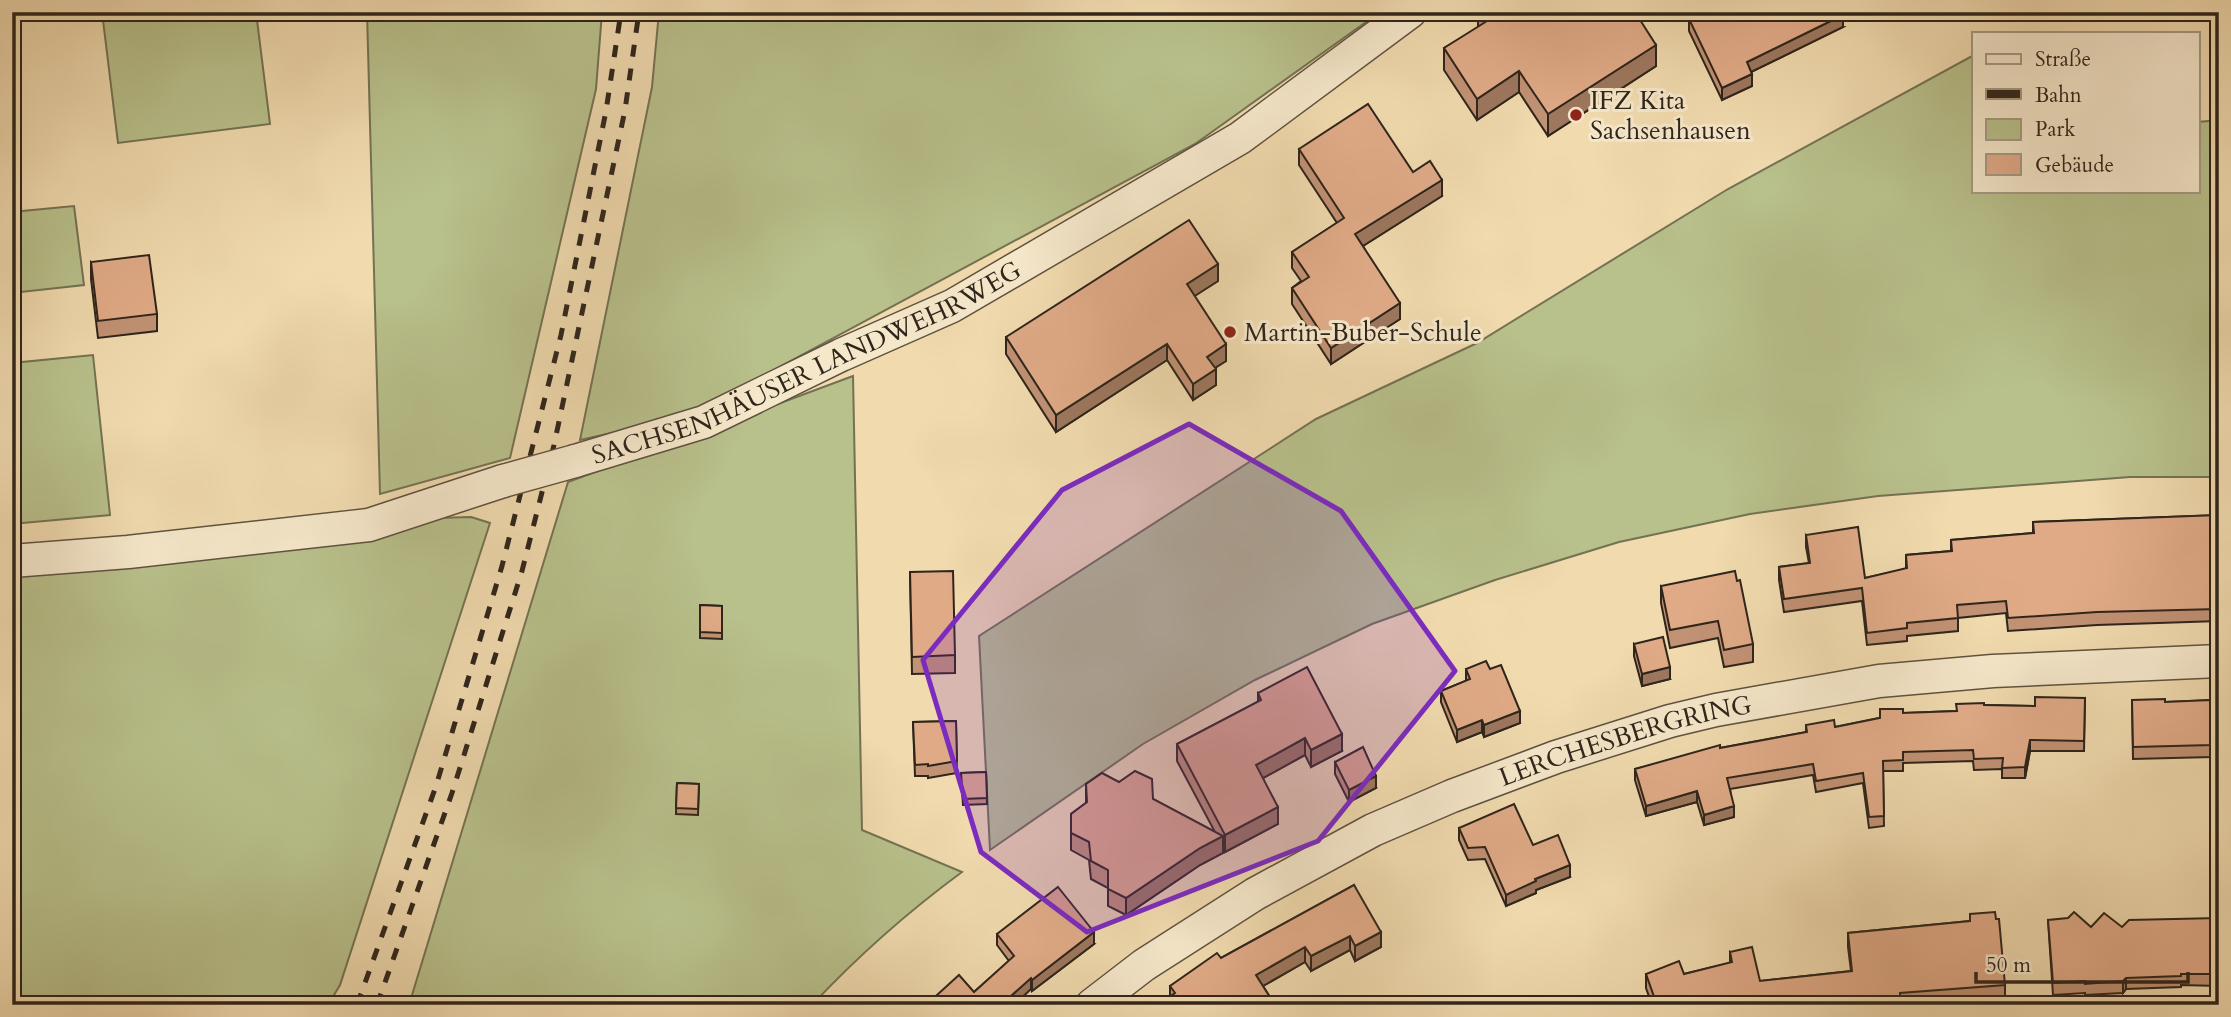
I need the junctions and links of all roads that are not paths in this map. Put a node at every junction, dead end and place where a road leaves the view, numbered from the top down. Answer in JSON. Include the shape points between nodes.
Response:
{"nodes":[{"id":1,"x":1410,"y":12,"type":"edge"},
{"id":2,"x":12,"y":561,"type":"edge"},
{"id":3,"x":2219,"y":661,"type":"edge"},
{"id":4,"x":1092,"y":1005,"type":"edge"}],
"edges":[{"from":1,"to":2,"type":"street","name":"SACHSENHÄUSER LANDWEHRWEG","bridge":true,"via":[[1240,138],[952,306],[704,422],[369,525]]},
{"from":3,"to":4,"type":"street","name":"LERCHESBERGRING","via":[[1880,681],[1670,721],[1556,757],[1373,830],[1255,894],[1144,965]]}]}
